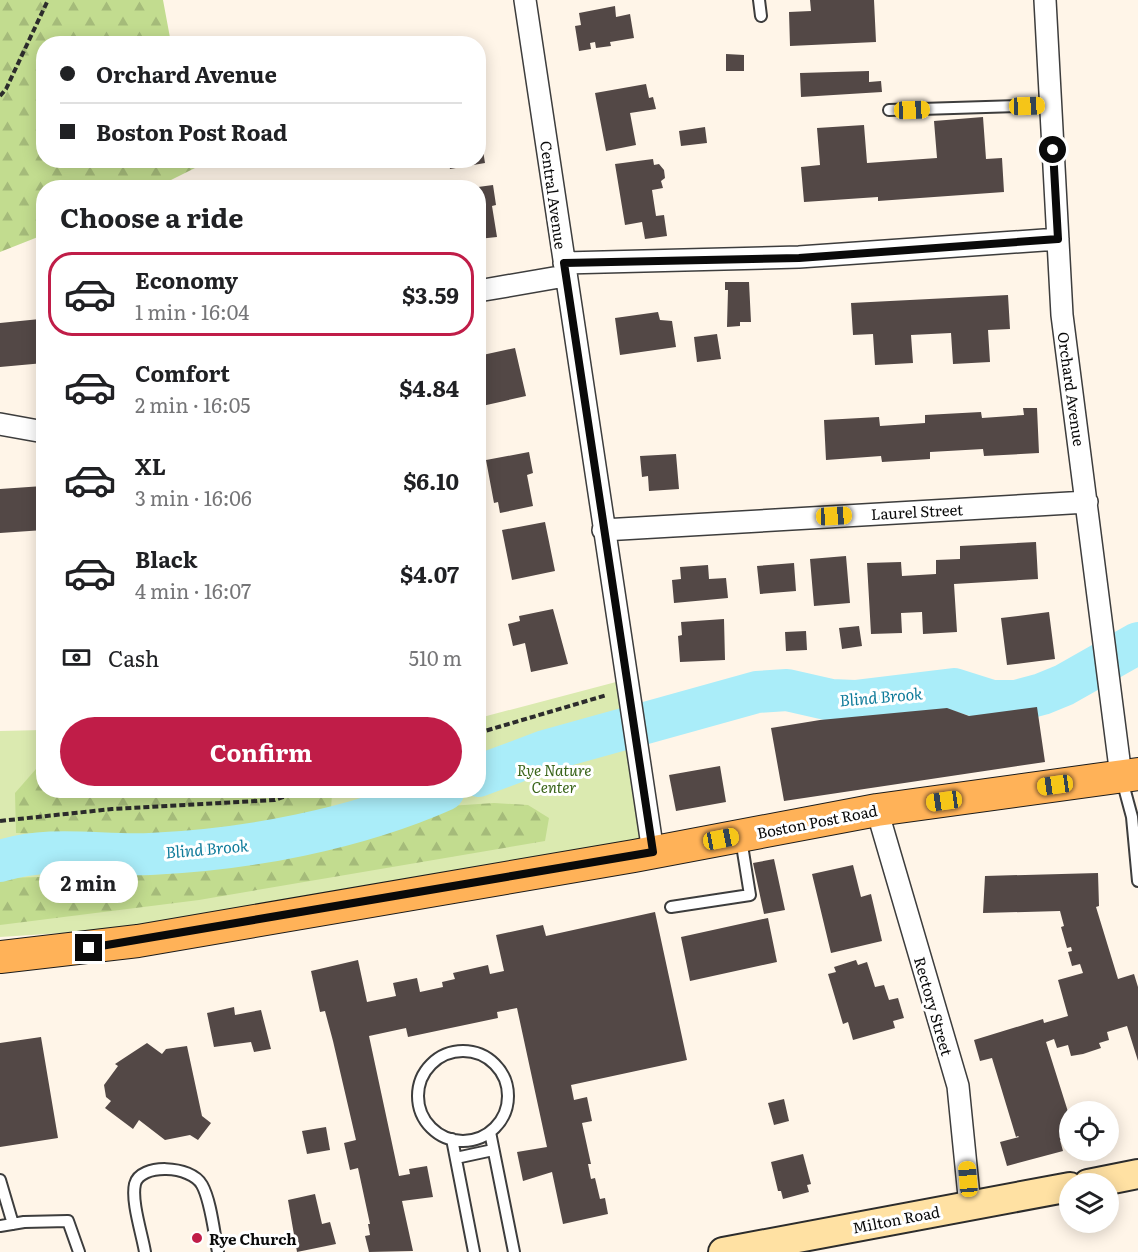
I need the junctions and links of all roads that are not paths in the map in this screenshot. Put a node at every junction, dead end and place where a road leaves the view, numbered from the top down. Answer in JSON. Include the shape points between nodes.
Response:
{"nodes":[{"id":1,"x":525,"y":0,"type":"edge"},
{"id":2,"x":759,"y":0,"type":"edge"},
{"id":3,"x":1045,"y":0,"type":"edge"},
{"id":4,"x":761,"y":16,"type":"dead end"},
{"id":5,"x":1050,"y":105,"type":"junction"},
{"id":6,"x":889,"y":110,"type":"dead end"},
{"id":7,"x":1058,"y":239,"type":"junction"},
{"id":8,"x":565,"y":269,"type":"junction"},
{"id":9,"x":486,"y":289,"type":"edge"},
{"id":10,"x":0,"y":424,"type":"edge"},
{"id":11,"x":36,"y":431,"type":"edge"},
{"id":12,"x":1087,"y":502,"type":"junction"},
{"id":13,"x":603,"y":530,"type":"junction"},
{"id":14,"x":1130,"y":775,"type":"edge"},
{"id":15,"x":877,"y":810,"type":"junction"},
{"id":16,"x":741,"y":835,"type":"junction"},
{"id":17,"x":653,"y":852,"type":"junction"},
{"id":18,"x":1138,"y":881,"type":"edge"},
{"id":19,"x":671,"y":907,"type":"dead end"},
{"id":20,"x":0,"y":957,"type":"edge"},
{"id":21,"x":490,"y":1132,"type":"junction"},
{"id":22,"x":452,"y":1139,"type":"junction"},
{"id":23,"x":494,"y":1150,"type":"junction"},
{"id":24,"x":456,"y":1158,"type":"junction"},
{"id":25,"x":1138,"y":1174,"type":"edge"},
{"id":26,"x":1119,"y":1178,"type":"edge"},
{"id":27,"x":0,"y":1180,"type":"edge"},
{"id":28,"x":1059,"y":1189,"type":"edge"},
{"id":29,"x":970,"y":1206,"type":"junction"},
{"id":30,"x":13,"y":1224,"type":"junction"},
{"id":31,"x":0,"y":1226,"type":"edge"},
{"id":32,"x":742,"y":1250,"type":"edge"},
{"id":33,"x":79,"y":1252,"type":"edge"},
{"id":34,"x":145,"y":1252,"type":"edge"},
{"id":35,"x":218,"y":1252,"type":"edge"},
{"id":36,"x":474,"y":1252,"type":"edge"},
{"id":37,"x":514,"y":1252,"type":"edge"}],
"edges":[{"from":1,"to":8,"type":"street","name":"Central Avenue"},
{"from":2,"to":4,"type":"lane"},
{"from":3,"to":5,"type":"street","name":"Orchard Avenue"},
{"from":5,"to":6,"type":"lane"},
{"from":5,"to":7,"type":"street","name":"Orchard Avenue"},
{"from":7,"to":8,"type":"street","via":[[799,258]]},
{"from":7,"to":12,"type":"street","name":"Orchard Avenue","via":[[1062,315]]},
{"from":8,"to":9,"type":"street"},
{"from":8,"to":13,"type":"street","name":"Central Avenue"},
{"from":10,"to":11,"type":"street"},
{"from":12,"to":13,"type":"street","name":"Laurel Street"},
{"from":12,"to":14,"type":"street","name":"Orchard Avenue","via":[[1110,685]]},
{"from":13,"to":17,"type":"street","name":"Central Avenue"},
{"from":14,"to":15,"type":"main road","name":"Boston Post Road"},
{"from":14,"to":18,"type":"lane"},
{"from":15,"to":16,"type":"main road","name":"Boston Post Road"},
{"from":15,"to":29,"type":"street","name":"Rectory Street","via":[[958,1086]]},
{"from":16,"to":17,"type":"main road","name":"Boston Post Road"},
{"from":16,"to":19,"type":"lane","via":[[750,895]]},
{"from":17,"to":20,"type":"main road","name":"Boston Post Road","via":[[138,941]]},
{"from":21,"to":22,"type":"lane","via":[[473,1140]]},
{"from":21,"to":22,"type":"lane","via":[[506,1111],[506,1081],[487,1057],[473,1051],[458,1051],[443,1054],[431,1063],[418,1089],[423,1117],[432,1129]]},
{"from":21,"to":23,"type":"lane"},
{"from":22,"to":24,"type":"lane"},
{"from":23,"to":24,"type":"lane"},
{"from":23,"to":37,"type":"lane"},
{"from":24,"to":36,"type":"lane"},
{"from":25,"to":26,"type":"street"},
{"from":27,"to":30,"type":"lane"},
{"from":28,"to":29,"type":"street","name":"Milton Road"},
{"from":29,"to":32,"type":"street","name":"Milton Road"},
{"from":30,"to":31,"type":"lane"},
{"from":30,"to":33,"type":"lane","via":[[68,1221]]},
{"from":34,"to":35,"type":"lane","via":[[134,1191],[136,1181],[141,1175],[162,1169],[189,1172],[202,1184]]}]}
